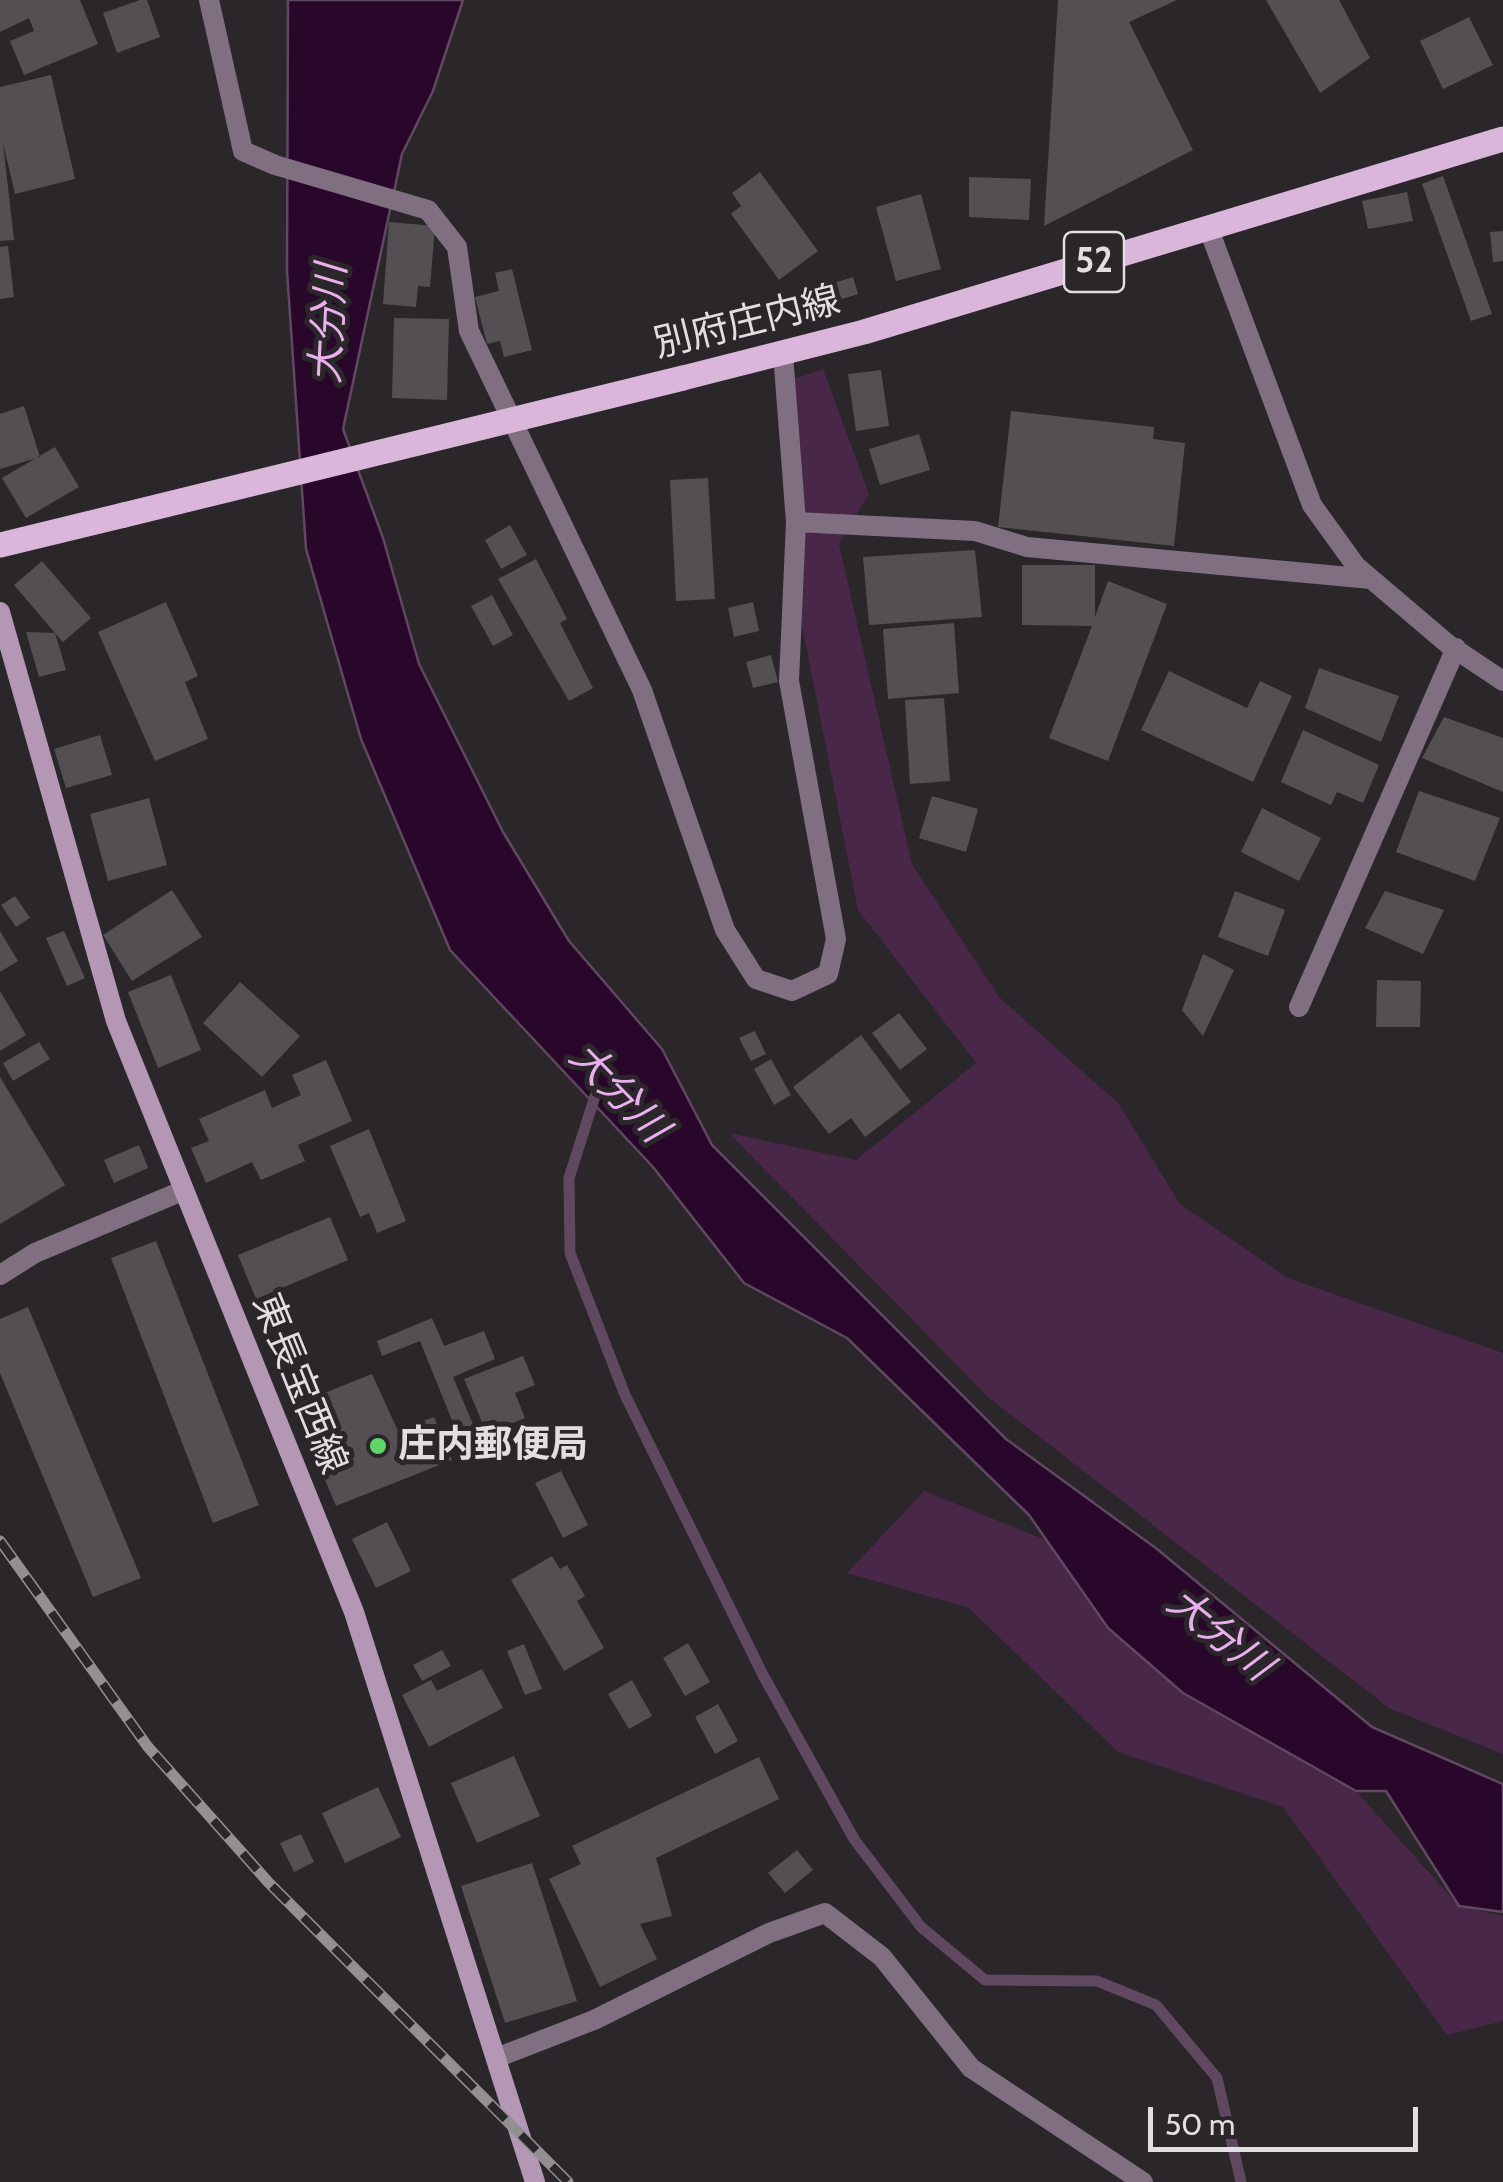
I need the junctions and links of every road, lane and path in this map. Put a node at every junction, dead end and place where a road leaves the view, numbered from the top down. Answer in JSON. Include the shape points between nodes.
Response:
{"nodes":[{"id":1,"x":209,"y":0,"type":"edge"},
{"id":2,"x":1503,"y":140,"type":"edge"},
{"id":3,"x":1208,"y":226,"type":"junction"},
{"id":4,"x":783,"y":354,"type":"junction"},
{"id":5,"x":796,"y":522,"type":"junction"},
{"id":6,"x":0,"y":545,"type":"edge"},
{"id":7,"x":1371,"y":579,"type":"junction"},
{"id":8,"x":0,"y":612,"type":"edge"},
{"id":9,"x":1456,"y":648,"type":"junction"},
{"id":10,"x":1503,"y":680,"type":"edge"},
{"id":11,"x":1299,"y":1007,"type":"dead end"},
{"id":12,"x":182,"y":1191,"type":"junction"},
{"id":13,"x":0,"y":1275,"type":"edge"},
{"id":14,"x":496,"y":2058,"type":"junction"},
{"id":15,"x":535,"y":2182,"type":"edge"},
{"id":16,"x":1143,"y":2182,"type":"edge"}],
"edges":[{"from":1,"to":5,"type":"street","via":[[243,150],[428,210],[458,247],[468,331],[642,690],[725,930],[756,979],[792,991],[828,974],[836,939],[789,681]]},
{"from":2,"to":3,"type":"main road","name":"別府庄内線","number":"52"},
{"from":3,"to":4,"type":"main road","name":"別府庄内線","number":"52"},
{"from":3,"to":7,"type":"street","via":[[1312,505]]},
{"from":4,"to":5,"type":"street"},
{"from":4,"to":6,"type":"main road","name":"別府庄内線","number":"52","bridge":true},
{"from":5,"to":7,"type":"street","via":[[975,531],[1026,547]]},
{"from":7,"to":9,"type":"street"},
{"from":8,"to":12,"type":"main road","name":"東長宝西線","via":[[116,1022]]},
{"from":9,"to":10,"type":"street"},
{"from":9,"to":11,"type":"street"},
{"from":12,"to":13,"type":"street","via":[[35,1253]]},
{"from":12,"to":14,"type":"main road","name":"東長宝西線","via":[[354,1612]]},
{"from":14,"to":15,"type":"main road","name":"東長宝西線"},
{"from":14,"to":16,"type":"street","via":[[824,1913],[882,1957],[971,2068]]}]}
